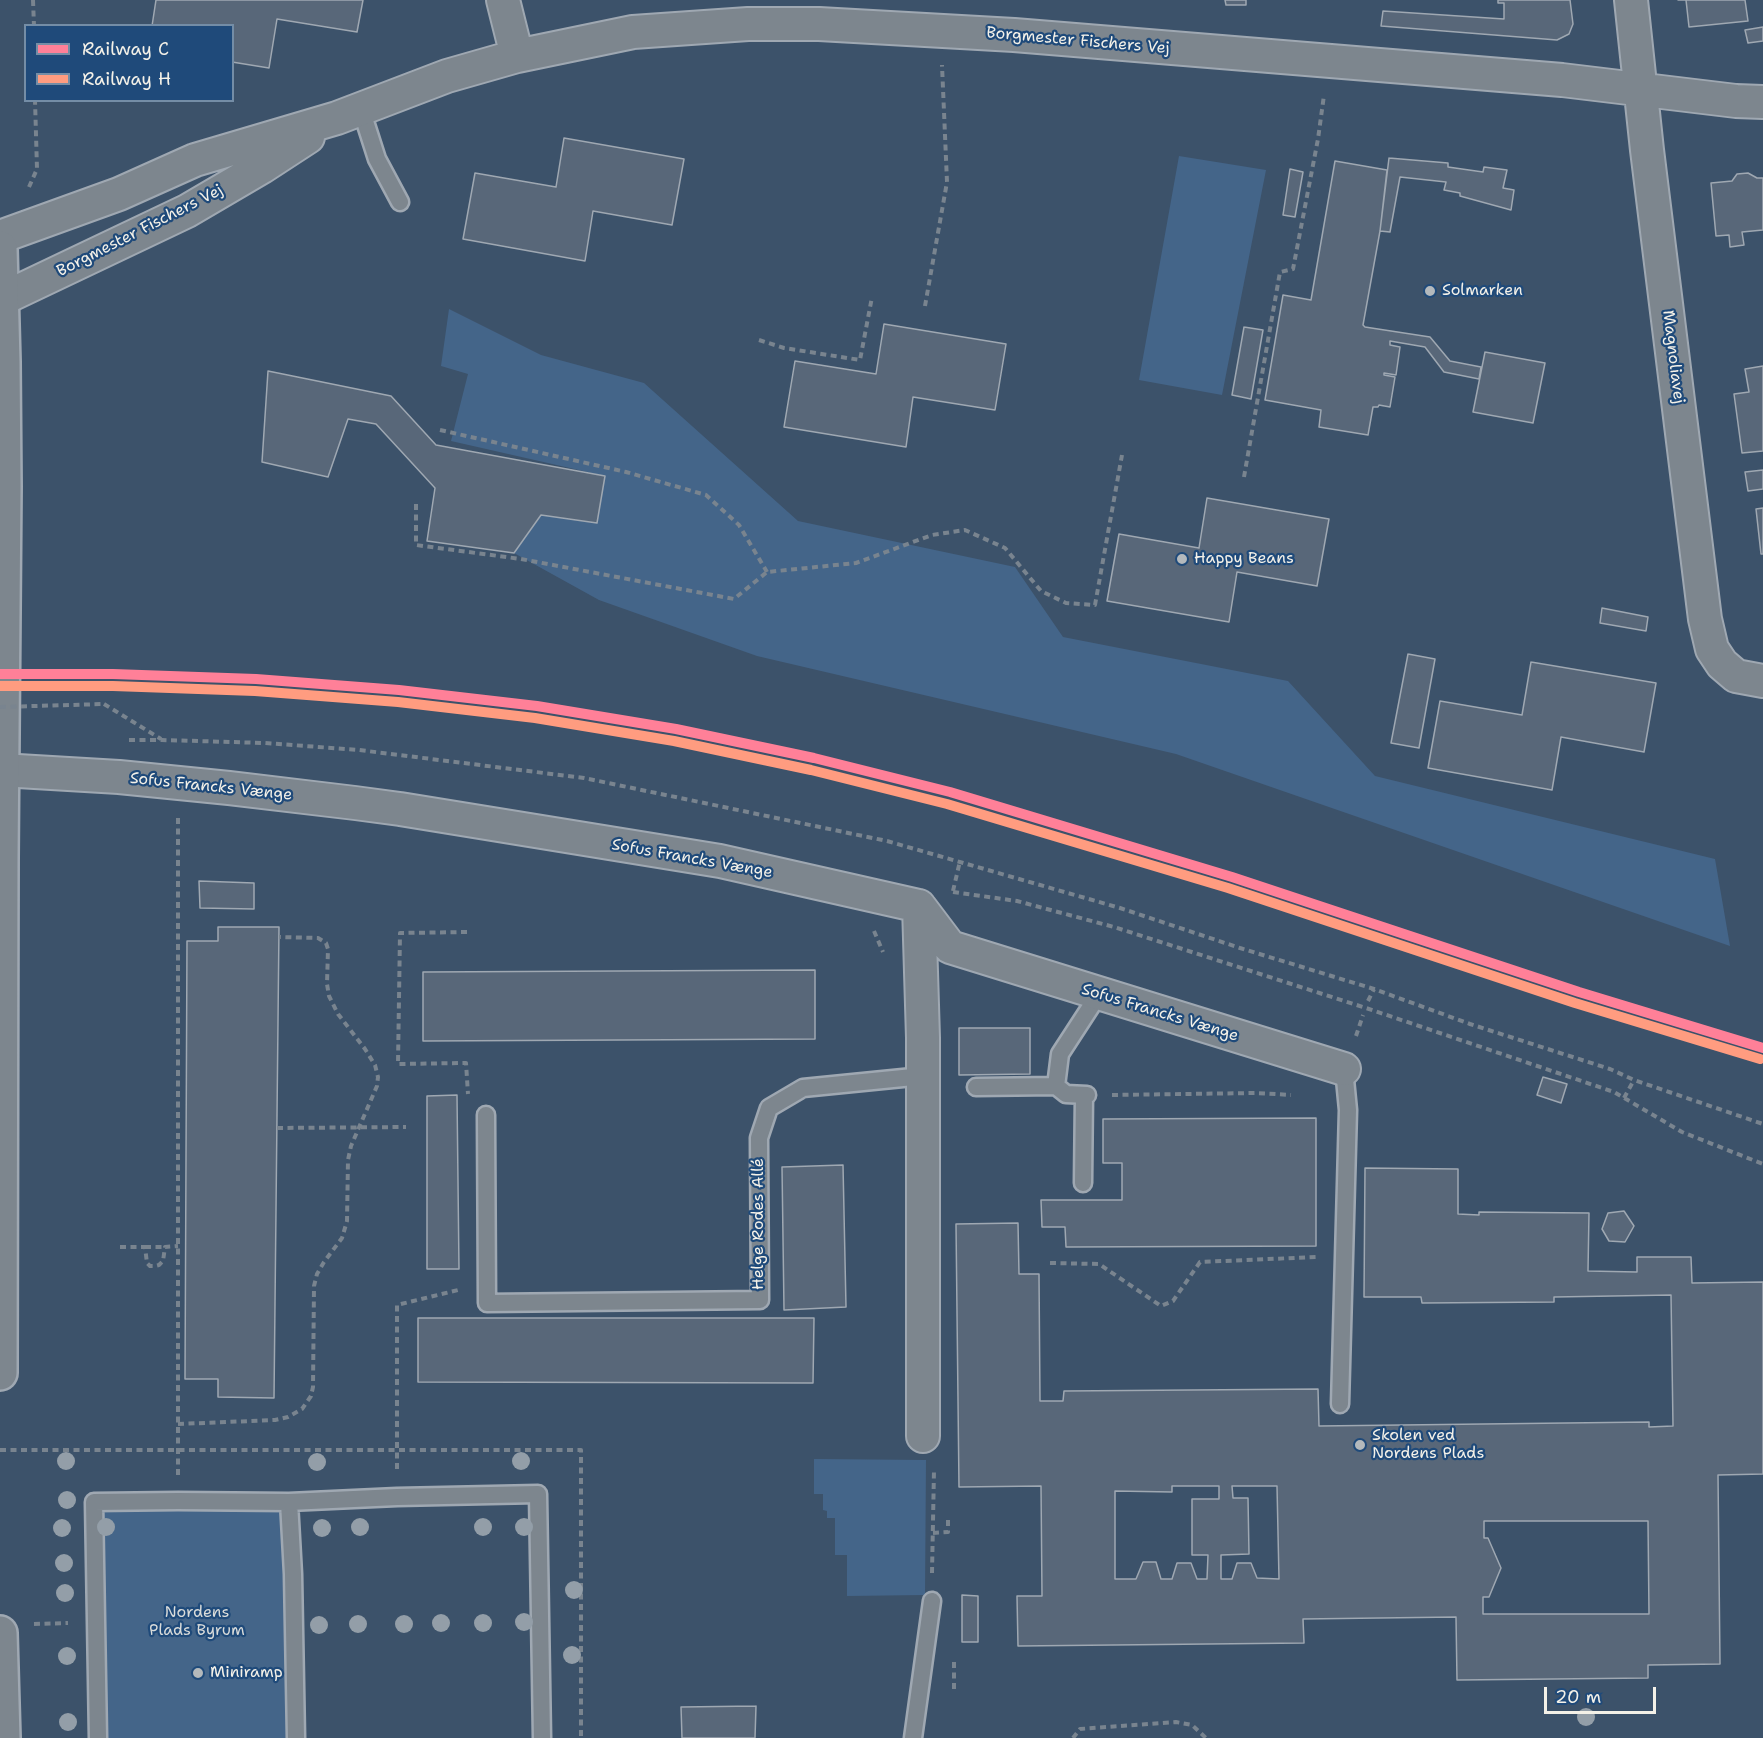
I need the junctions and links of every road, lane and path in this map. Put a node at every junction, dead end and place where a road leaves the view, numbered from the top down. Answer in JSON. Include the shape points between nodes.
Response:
{"nodes":[{"id":1,"x":33,"y":0,"type":"edge"},
{"id":2,"x":503,"y":0,"type":"edge"},
{"id":3,"x":1631,"y":0,"type":"edge"},
{"id":4,"x":34,"y":24,"type":"edge"},
{"id":5,"x":941,"y":30,"type":"junction"},
{"id":6,"x":517,"y":56,"type":"junction"},
{"id":7,"x":1328,"y":61,"type":"junction"},
{"id":8,"x":1641,"y":90,"type":"junction"},
{"id":9,"x":35,"y":102,"type":"edge"},
{"id":10,"x":1763,"y":102,"type":"edge"},
{"id":11,"x":349,"y":114,"type":"junction"},
{"id":12,"x":26,"y":196,"type":"dead end"},
{"id":13,"x":400,"y":202,"type":"dead end"},
{"id":14,"x":0,"y":237,"type":"edge"},
{"id":15,"x":0,"y":248,"type":"edge"},
{"id":16,"x":872,"y":297,"type":"dead end"},
{"id":17,"x":1,"y":299,"type":"edge"},
{"id":18,"x":925,"y":306,"type":"dead end"},
{"id":19,"x":759,"y":340,"type":"dead end"},
{"id":20,"x":440,"y":430,"type":"dead end"},
{"id":21,"x":1122,"y":455,"type":"dead end"},
{"id":22,"x":1244,"y":477,"type":"dead end"},
{"id":23,"x":416,"y":504,"type":"dead end"},
{"id":24,"x":768,"y":572,"type":"junction"},
{"id":25,"x":1763,"y":681,"type":"edge"},
{"id":26,"x":0,"y":707,"type":"edge"},
{"id":27,"x":162,"y":740,"type":"dead end"},
{"id":28,"x":1,"y":770,"type":"edge"},
{"id":29,"x":179,"y":783,"type":"junction"},
{"id":30,"x":960,"y":861,"type":"dead end"},
{"id":31,"x":953,"y":892,"type":"junction"},
{"id":32,"x":919,"y":906,"type":"junction"},
{"id":33,"x":467,"y":932,"type":"dead end"},
{"id":34,"x":279,"y":937,"type":"dead end"},
{"id":35,"x":1374,"y":989,"type":"dead end"},
{"id":36,"x":1099,"y":994,"type":"junction"},
{"id":37,"x":1368,"y":1001,"type":"dead end"},
{"id":38,"x":1363,"y":1015,"type":"dead end"},
{"id":39,"x":1355,"y":1037,"type":"dead end"},
{"id":40,"x":1344,"y":1069,"type":"joint"},
{"id":41,"x":923,"y":1076,"type":"junction"},
{"id":42,"x":1056,"y":1086,"type":"junction"},
{"id":43,"x":976,"y":1087,"type":"dead end"},
{"id":44,"x":1086,"y":1095,"type":"junction"},
{"id":45,"x":1291,"y":1095,"type":"dead end"},
{"id":46,"x":1624,"y":1098,"type":"junction"},
{"id":47,"x":486,"y":1115,"type":"joint"},
{"id":48,"x":1763,"y":1124,"type":"edge"},
{"id":49,"x":406,"y":1127,"type":"dead end"},
{"id":50,"x":277,"y":1128,"type":"dead end"},
{"id":51,"x":359,"y":1128,"type":"junction"},
{"id":52,"x":1763,"y":1164,"type":"edge"},
{"id":53,"x":1083,"y":1183,"type":"dead end"},
{"id":54,"x":178,"y":1246,"type":"junction"},
{"id":55,"x":145,"y":1247,"type":"junction"},
{"id":56,"x":165,"y":1247,"type":"junction"},
{"id":57,"x":120,"y":1248,"type":"dead end"},
{"id":58,"x":1344,"y":1255,"type":"junction"},
{"id":59,"x":1050,"y":1263,"type":"dead end"},
{"id":60,"x":487,"y":1283,"type":"junction"},
{"id":61,"x":0,"y":1372,"type":"edge"},
{"id":62,"x":1340,"y":1404,"type":"dead end"},
{"id":63,"x":178,"y":1424,"type":"junction"},
{"id":64,"x":923,"y":1436,"type":"joint"},
{"id":65,"x":119,"y":1449,"type":"dead end"},
{"id":66,"x":0,"y":1450,"type":"edge"},
{"id":67,"x":397,"y":1497,"type":"junction"},
{"id":68,"x":178,"y":1501,"type":"junction"},
{"id":69,"x":289,"y":1502,"type":"junction"},
{"id":70,"x":948,"y":1520,"type":"dead end"},
{"id":71,"x":933,"y":1533,"type":"junction"},
{"id":72,"x":932,"y":1601,"type":"joint"},
{"id":73,"x":96,"y":1623,"type":"junction"},
{"id":74,"x":32,"y":1624,"type":"dead end"},
{"id":75,"x":0,"y":1634,"type":"edge"},
{"id":76,"x":954,"y":1659,"type":"dead end"},
{"id":77,"x":954,"y":1689,"type":"dead end"},
{"id":78,"x":3,"y":1738,"type":"edge"},
{"id":79,"x":98,"y":1738,"type":"edge"},
{"id":80,"x":296,"y":1738,"type":"edge"},
{"id":81,"x":542,"y":1738,"type":"edge"},
{"id":82,"x":913,"y":1738,"type":"edge"},
{"id":83,"x":1073,"y":1738,"type":"edge"},
{"id":84,"x":1206,"y":1738,"type":"edge"}],
"edges":[{"from":1,"to":4,"type":"path"},
{"from":2,"to":6,"type":"street"},
{"from":3,"to":8,"type":"street","name":"Magnoliavej"},
{"from":5,"to":6,"type":"street","name":"Borgmester Fischers Vej","via":[[748,24],[633,32]]},
{"from":5,"to":7,"type":"street","name":"Borgmester Fischers Vej"},
{"from":5,"to":18,"type":"path","via":[[947,182]]},
{"from":6,"to":11,"type":"street","name":"Borgmester Fischers Vej","via":[[447,76]]},
{"from":7,"to":8,"type":"street","name":"Borgmester Fischers Vej"},
{"from":7,"to":22,"type":"path","via":[[1318,139],[1293,269],[1280,272]]},
{"from":8,"to":10,"type":"street","name":"Borgmester Fischers Vej"},
{"from":8,"to":25,"type":"street","name":"Magnoliavej","via":[[1705,619],[1712,649],[1722,664],[1736,676]]},
{"from":9,"to":12,"type":"path","via":[[37,169]]},
{"from":11,"to":13,"type":"lane"},
{"from":11,"to":14,"type":"street","name":"Borgmester Fischers Vej","via":[[195,160],[119,194]]},
{"from":11,"to":17,"type":"street","name":"Borgmester Fischers Vej","via":[[187,211]]},
{"from":15,"to":17,"type":"street"},
{"from":16,"to":19,"type":"path","via":[[860,360]]},
{"from":17,"to":28,"type":"street"},
{"from":20,"to":24,"type":"path","via":[[626,472],[706,495],[739,525]]},
{"from":21,"to":24,"type":"path","via":[[1095,605],[1066,603],[1041,591],[1005,548],[964,530],[932,535],[856,563]]},
{"from":23,"to":24,"type":"path","via":[[416,545],[734,599]]},
{"from":26,"to":27,"type":"path","bridge":true,"via":[[104,704]]},
{"from":28,"to":29,"type":"street","name":"Sofus Francks Vænge"},
{"from":28,"to":61,"type":"street"},
{"from":29,"to":32,"type":"street","name":"Sofus Francks Vænge","via":[[400,809],[708,859]]},
{"from":29,"to":54,"type":"path"},
{"from":30,"to":31,"type":"path"},
{"from":31,"to":32,"type":"path"},
{"from":31,"to":46,"type":"path","via":[[1017,901],[1114,927],[1366,1008]]},
{"from":32,"to":36,"type":"street","name":"Sofus Francks Vænge","via":[[950,947]]},
{"from":32,"to":41,"type":"street"},
{"from":33,"to":47,"type":"path","via":[[399,933],[398,1064],[466,1063],[468,1107]]},
{"from":34,"to":51,"type":"path","via":[[318,938],[326,943],[330,996],[338,1014],[375,1065],[378,1077]]},
{"from":35,"to":37,"type":"path"},
{"from":36,"to":40,"type":"street","name":"Sofus Francks Vænge"},
{"from":36,"to":42,"type":"lane","via":[[1060,1053]]},
{"from":38,"to":39,"type":"path"},
{"from":40,"to":58,"type":"lane","via":[[1348,1110]]},
{"from":41,"to":60,"type":"lane","name":"Helge Rodes Allé","via":[[803,1088],[769,1108],[759,1138],[760,1300],[487,1303]]},
{"from":41,"to":64,"type":"street"},
{"from":42,"to":43,"type":"lane"},
{"from":42,"to":44,"type":"lane","via":[[1066,1094]]},
{"from":44,"to":45,"type":"path"},
{"from":44,"to":53,"type":"lane"},
{"from":46,"to":48,"type":"path","via":[[1634,1080]]},
{"from":46,"to":52,"type":"path","via":[[1682,1132]]},
{"from":47,"to":60,"type":"lane"},
{"from":49,"to":51,"type":"path"},
{"from":50,"to":51,"type":"path"},
{"from":51,"to":63,"type":"path","via":[[348,1160],[347,1221],[342,1238],[317,1274],[311,1396],[302,1409],[274,1420]]},
{"from":54,"to":56,"type":"path"},
{"from":54,"to":63,"type":"path"},
{"from":55,"to":56,"type":"path"},
{"from":55,"to":56,"type":"path","via":[[147,1263],[155,1266],[163,1261]]},
{"from":55,"to":57,"type":"path"},
{"from":58,"to":59,"type":"path","via":[[1200,1262],[1173,1300],[1161,1306],[1099,1264]]},
{"from":58,"to":62,"type":"lane"},
{"from":60,"to":67,"type":"path","via":[[398,1305]]},
{"from":63,"to":68,"type":"path"},
{"from":64,"to":71,"type":"path","via":[[934,1459]]},
{"from":65,"to":66,"type":"path"},
{"from":67,"to":69,"type":"lane"},
{"from":67,"to":81,"type":"lane","via":[[538,1494]]},
{"from":68,"to":69,"type":"lane"},
{"from":68,"to":73,"type":"lane","via":[[94,1502]]},
{"from":69,"to":80,"type":"lane"},
{"from":70,"to":71,"type":"path","via":[[948,1532]]},
{"from":71,"to":72,"type":"path"},
{"from":72,"to":82,"type":"lane"},
{"from":73,"to":74,"type":"path"},
{"from":73,"to":79,"type":"lane"},
{"from":75,"to":78,"type":"street"},
{"from":76,"to":77,"type":"path"},
{"from":83,"to":84,"type":"path","via":[[1080,1729],[1176,1722],[1192,1725]]}]}
